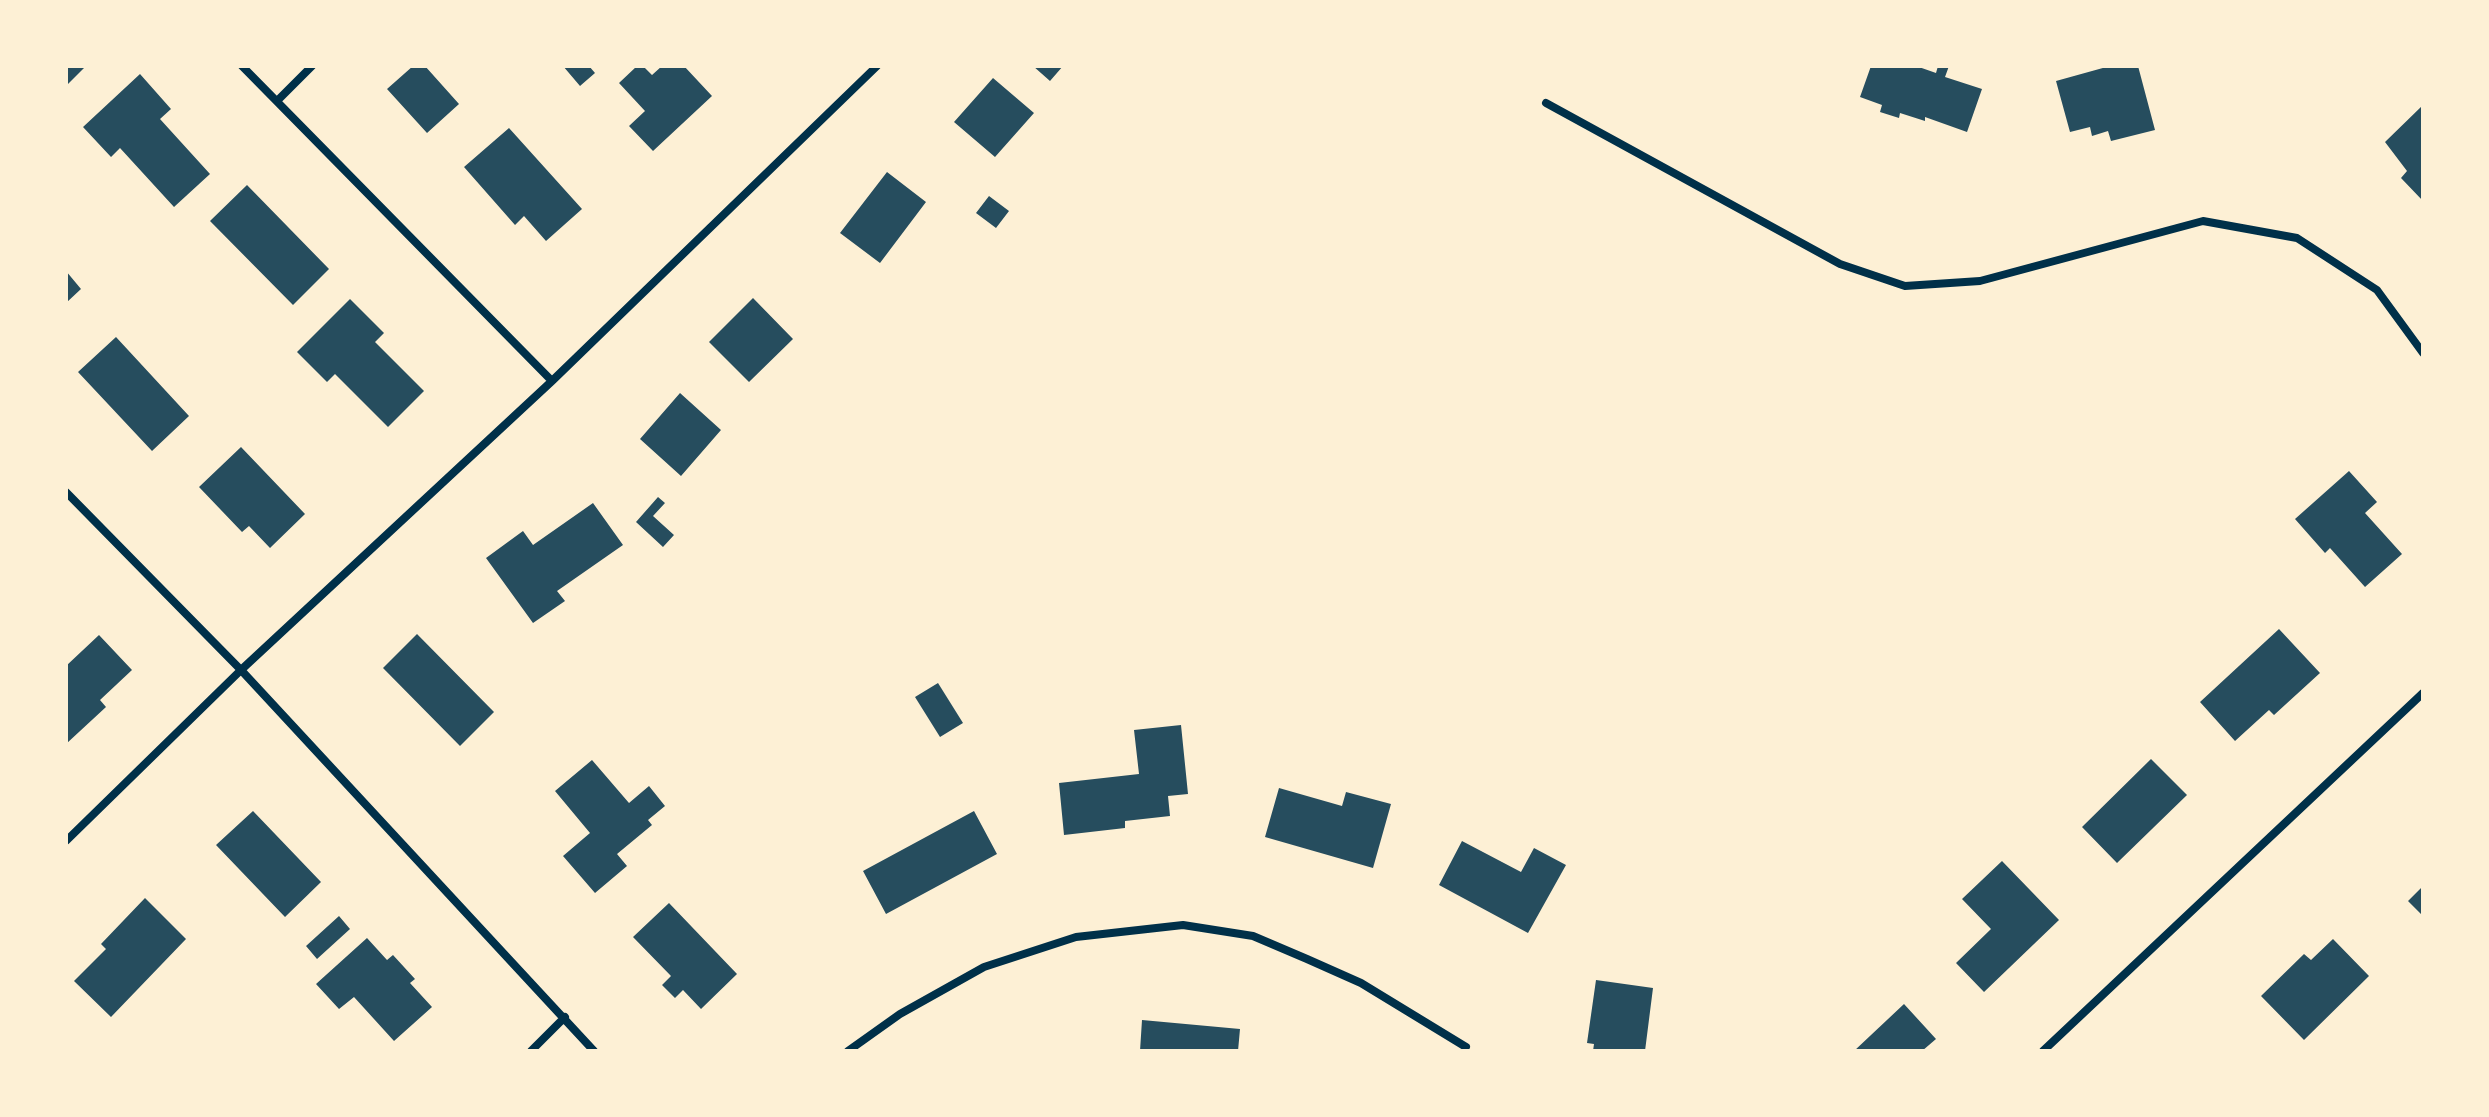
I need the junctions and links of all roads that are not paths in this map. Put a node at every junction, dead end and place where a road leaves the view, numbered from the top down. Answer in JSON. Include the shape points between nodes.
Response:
{"nodes":[{"id":1,"x":242,"y":66,"type":"edge"},
{"id":2,"x":312,"y":66,"type":"edge"},
{"id":3,"x":877,"y":66,"type":"edge"},
{"id":4,"x":277,"y":101,"type":"junction"},
{"id":5,"x":1546,"y":103,"type":"dead end"},
{"id":6,"x":2423,"y":353,"type":"edge"},
{"id":7,"x":552,"y":381,"type":"junction"},
{"id":8,"x":66,"y":492,"type":"edge"},
{"id":9,"x":241,"y":670,"type":"junction"},
{"id":10,"x":2423,"y":693,"type":"edge"},
{"id":11,"x":66,"y":841,"type":"edge"},
{"id":12,"x":565,"y":1017,"type":"junction"},
{"id":13,"x":1466,"y":1047,"type":"dead end"},
{"id":14,"x":531,"y":1051,"type":"edge"},
{"id":15,"x":594,"y":1051,"type":"edge"},
{"id":16,"x":848,"y":1051,"type":"edge"},
{"id":17,"x":2043,"y":1051,"type":"edge"}],
"edges":[{"from":1,"to":4,"type":"street"},
{"from":2,"to":4,"type":"street"},
{"from":3,"to":7,"type":"street"},
{"from":4,"to":7,"type":"street"},
{"from":5,"to":6,"type":"street","via":[[1840,264],[1905,286],[1980,281],[2203,221],[2297,238],[2377,290]]},
{"from":7,"to":9,"type":"street"},
{"from":8,"to":9,"type":"street"},
{"from":9,"to":11,"type":"street"},
{"from":9,"to":12,"type":"street"},
{"from":10,"to":17,"type":"street"},
{"from":12,"to":14,"type":"street"},
{"from":12,"to":15,"type":"street"},
{"from":13,"to":16,"type":"street","via":[[1361,983],[1253,936],[1183,925],[1076,937],[984,967],[900,1014]]}]}
